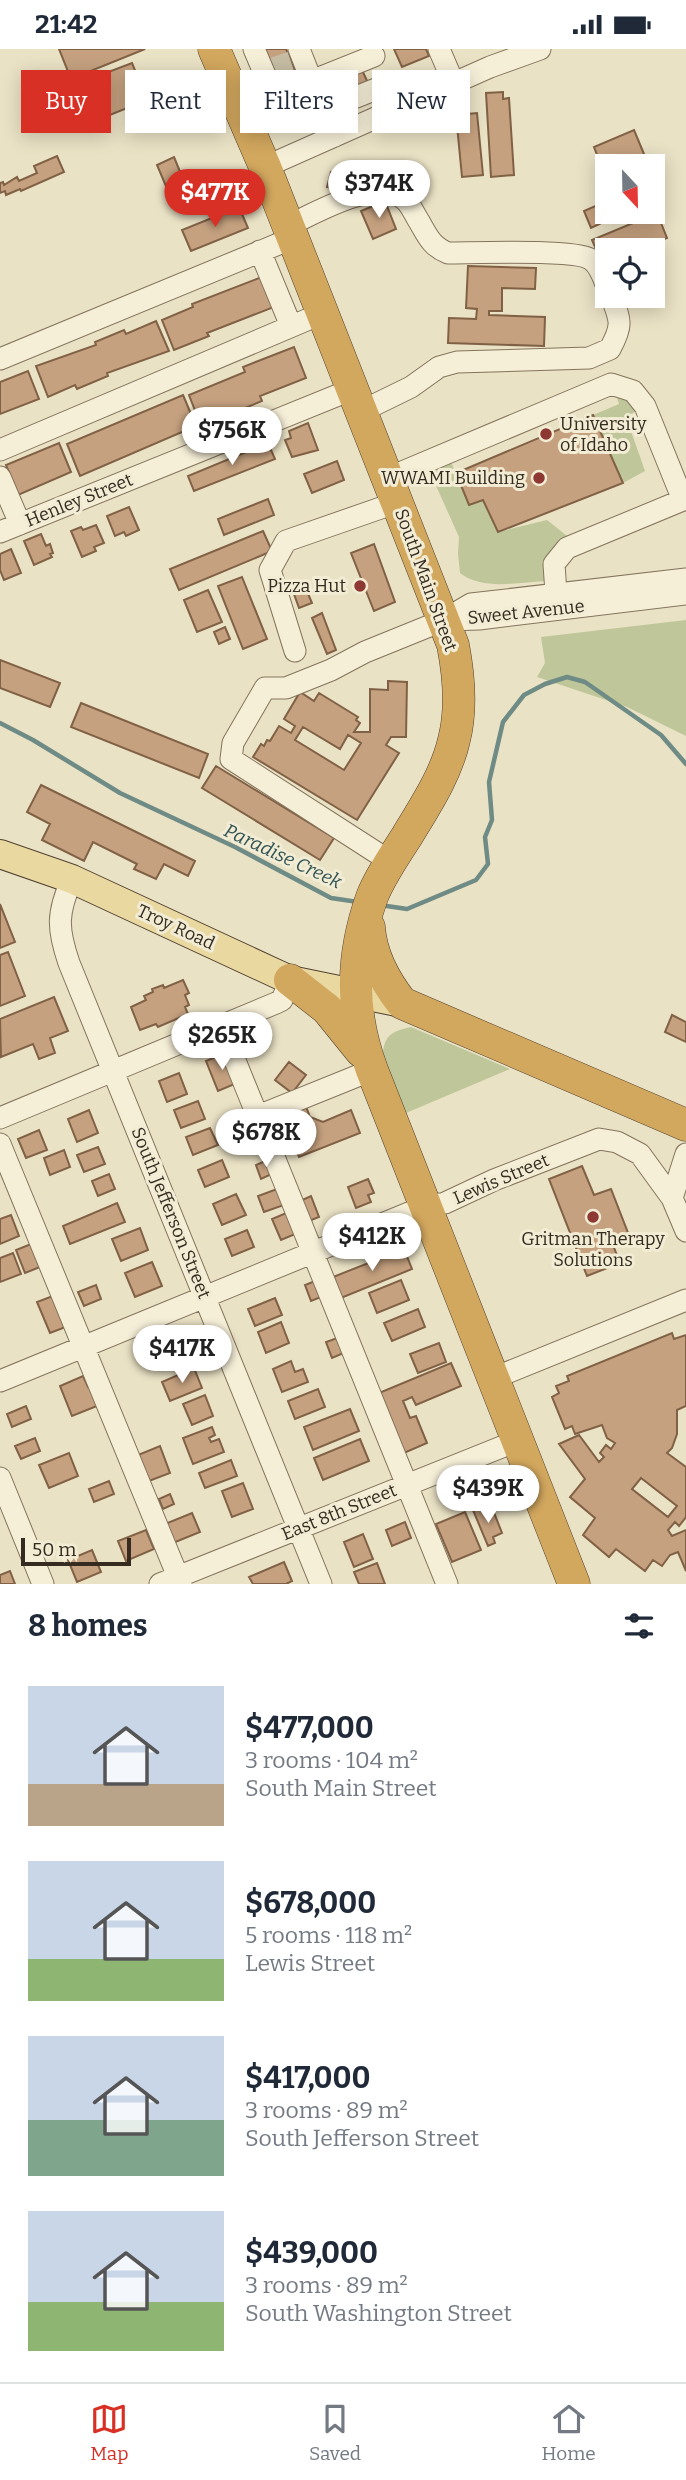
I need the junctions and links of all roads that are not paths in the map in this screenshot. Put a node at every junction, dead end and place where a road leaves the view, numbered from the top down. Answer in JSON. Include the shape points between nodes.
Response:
{"nodes":[{"id":1,"x":214,"y":49,"type":"edge"},
{"id":2,"x":439,"y":49,"type":"edge"},
{"id":3,"x":540,"y":49,"type":"edge"},
{"id":4,"x":256,"y":50,"type":"edge"},
{"id":5,"x":373,"y":53,"type":"edge"},
{"id":6,"x":496,"y":57,"type":"edge"},
{"id":7,"x":286,"y":62,"type":"tunnel mouth"},
{"id":8,"x":336,"y":70,"type":"edge"},
{"id":9,"x":380,"y":70,"type":"edge"},
{"id":10,"x":448,"y":70,"type":"edge"},
{"id":11,"x":470,"y":74,"type":"edge"},
{"id":12,"x":240,"y":109,"type":"edge"},
{"id":13,"x":372,"y":120,"type":"edge"},
{"id":14,"x":250,"y":133,"type":"edge"},
{"id":15,"x":333,"y":133,"type":"edge"},
{"id":16,"x":335,"y":137,"type":"junction"},
{"id":17,"x":265,"y":167,"type":"junction"},
{"id":18,"x":291,"y":232,"type":"junction"},
{"id":19,"x":260,"y":251,"type":"junction"},
{"id":20,"x":595,"y":264,"type":"edge"},
{"id":21,"x":616,"y":308,"type":"edge"},
{"id":22,"x":323,"y":313,"type":"junction"},
{"id":23,"x":291,"y":326,"type":"junction"},
{"id":24,"x":0,"y":359,"type":"edge"},
{"id":25,"x":357,"y":400,"type":"junction"},
{"id":26,"x":0,"y":450,"type":"edge"},
{"id":27,"x":0,"y":477,"type":"edge"},
{"id":28,"x":393,"y":490,"type":"junction"},
{"id":29,"x":685,"y":502,"type":"edge"},
{"id":30,"x":10,"y":528,"type":"edge"},
{"id":31,"x":686,"y":579,"type":"edge"},
{"id":32,"x":556,"y":593,"type":"junction"},
{"id":33,"x":686,"y":594,"type":"edge"},
{"id":34,"x":444,"y":620,"type":"junction"},
{"id":35,"x":295,"y":650,"type":"dead end"},
{"id":36,"x":0,"y":854,"type":"edge"},
{"id":37,"x":391,"y":862,"type":"junction"},
{"id":38,"x":72,"y":879,"type":"junction"},
{"id":39,"x":370,"y":905,"type":"junction"},
{"id":40,"x":290,"y":980,"type":"junction"},
{"id":41,"x":355,"y":992,"type":"junction"},
{"id":42,"x":402,"y":1003,"type":"junction"},
{"id":43,"x":221,"y":1026,"type":"junction"},
{"id":44,"x":372,"y":1070,"type":"junction"},
{"id":45,"x":112,"y":1071,"type":"junction"},
{"id":46,"x":258,"y":1116,"type":"junction"},
{"id":47,"x":0,"y":1118,"type":"edge"},
{"id":48,"x":686,"y":1125,"type":"edge"},
{"id":49,"x":0,"y":1145,"type":"edge"},
{"id":50,"x":686,"y":1154,"type":"edge"},
{"id":51,"x":673,"y":1198,"type":"junction"},
{"id":52,"x":426,"y":1206,"type":"junction"},
{"id":53,"x":686,"y":1231,"type":"edge"},
{"id":54,"x":314,"y":1253,"type":"junction"},
{"id":55,"x":205,"y":1297,"type":"junction"},
{"id":56,"x":686,"y":1300,"type":"edge"},
{"id":57,"x":82,"y":1347,"type":"junction"},
{"id":58,"x":494,"y":1378,"type":"junction"},
{"id":59,"x":0,"y":1381,"type":"edge"},
{"id":60,"x":519,"y":1440,"type":"junction"},
{"id":61,"x":0,"y":1478,"type":"edge"},
{"id":62,"x":407,"y":1485,"type":"junction"},
{"id":63,"x":8,"y":1519,"type":"edge"},
{"id":64,"x":299,"y":1528,"type":"junction"},
{"id":65,"x":173,"y":1582,"type":"edge"},
{"id":66,"x":43,"y":1584,"type":"edge"},
{"id":67,"x":321,"y":1584,"type":"edge"},
{"id":68,"x":447,"y":1584,"type":"edge"},
{"id":69,"x":573,"y":1584,"type":"edge"}],
"edges":[{"from":1,"to":12,"type":"highway","name":"South Main Street"},
{"from":2,"to":10,"type":"street"},
{"from":3,"to":6,"type":"street"},
{"from":4,"to":7,"type":"street"},
{"from":5,"to":8,"type":"street"},
{"from":5,"to":9,"type":"street"},
{"from":6,"to":11,"type":"street"},
{"from":13,"to":16,"type":"street"},
{"from":14,"to":17,"type":"highway","name":"South Main Street"},
{"from":15,"to":16,"type":"street"},
{"from":16,"to":17,"type":"street"},
{"from":17,"to":18,"type":"highway","name":"South Main Street"},
{"from":18,"to":19,"type":"street"},
{"from":18,"to":20,"type":"street","via":[[341,201],[369,192],[405,200],[435,248],[448,253],[570,254]]},
{"from":18,"to":22,"type":"highway","name":"South Main Street"},
{"from":19,"to":23,"type":"street"},
{"from":19,"to":24,"type":"street"},
{"from":21,"to":25,"type":"street","name":"Henley Street","via":[[620,330],[610,349],[589,358],[457,362],[439,367],[411,387]]},
{"from":22,"to":23,"type":"street"},
{"from":22,"to":25,"type":"highway","name":"South Main Street"},
{"from":23,"to":26,"type":"street"},
{"from":25,"to":28,"type":"highway","name":"South Main Street"},
{"from":25,"to":30,"type":"street","name":"Henley Street"},
{"from":27,"to":30,"type":"street"},
{"from":28,"to":29,"type":"street","via":[[611,384],[633,391],[645,406]]},
{"from":28,"to":34,"type":"highway","name":"South Main Street"},
{"from":28,"to":35,"type":"street","via":[[286,541],[270,570]]},
{"from":29,"to":32,"type":"street","via":[[567,548],[554,564]]},
{"from":31,"to":32,"type":"street","name":"Sweet Avenue"},
{"from":32,"to":34,"type":"street","name":"Sweet Avenue","via":[[471,604]]},
{"from":33,"to":34,"type":"street","name":"Sweet Avenue"},
{"from":34,"to":37,"type":"highway","name":"South Main Street","via":[[458,671],[454,741],[443,772]]},
{"from":34,"to":37,"type":"street","via":[[286,688],[265,688],[233,743],[232,758]]},
{"from":36,"to":38,"type":"main road","name":"Troy Road"},
{"from":37,"to":39,"type":"highway","name":"South Main Street"},
{"from":38,"to":40,"type":"main road","name":"Troy Road"},
{"from":38,"to":45,"type":"street","name":"South Jefferson Street","via":[[60,909],[60,934]]},
{"from":39,"to":41,"type":"highway","name":"South Main Street"},
{"from":39,"to":42,"type":"highway","via":[[376,962]]},
{"from":40,"to":41,"type":"main road","name":"Troy Road"},
{"from":40,"to":43,"type":"street","via":[[282,1000]]},
{"from":40,"to":44,"type":"highway","via":[[337,1020]]},
{"from":41,"to":42,"type":"main road"},
{"from":41,"to":44,"type":"highway","name":"South Main Street"},
{"from":42,"to":48,"type":"highway"},
{"from":43,"to":45,"type":"street"},
{"from":43,"to":46,"type":"street"},
{"from":44,"to":46,"type":"street"},
{"from":44,"to":52,"type":"highway"},
{"from":45,"to":47,"type":"street"},
{"from":45,"to":55,"type":"street","name":"South Jefferson Street"},
{"from":46,"to":54,"type":"street"},
{"from":49,"to":57,"type":"street"},
{"from":50,"to":51,"type":"street"},
{"from":51,"to":52,"type":"street","name":"Lewis Street","via":[[640,1154],[599,1139],[445,1203]]},
{"from":51,"to":53,"type":"street"},
{"from":52,"to":54,"type":"street","name":"Lewis Street"},
{"from":52,"to":58,"type":"highway"},
{"from":54,"to":55,"type":"street","name":"Lewis Street"},
{"from":54,"to":62,"type":"street"},
{"from":55,"to":57,"type":"street","name":"Lewis Street"},
{"from":55,"to":64,"type":"street","name":"South Jefferson Street"},
{"from":56,"to":58,"type":"street"},
{"from":57,"to":59,"type":"street","name":"Lewis Street"},
{"from":57,"to":65,"type":"street"},
{"from":58,"to":60,"type":"highway"},
{"from":60,"to":62,"type":"street","name":"East 8th Street"},
{"from":60,"to":69,"type":"highway"},
{"from":61,"to":63,"type":"street"},
{"from":62,"to":64,"type":"street","name":"East 8th Street"},
{"from":62,"to":68,"type":"street"},
{"from":63,"to":66,"type":"street"},
{"from":64,"to":65,"type":"street","name":"East 8th Street"},
{"from":64,"to":67,"type":"street","name":"South Jefferson Street"}]}
